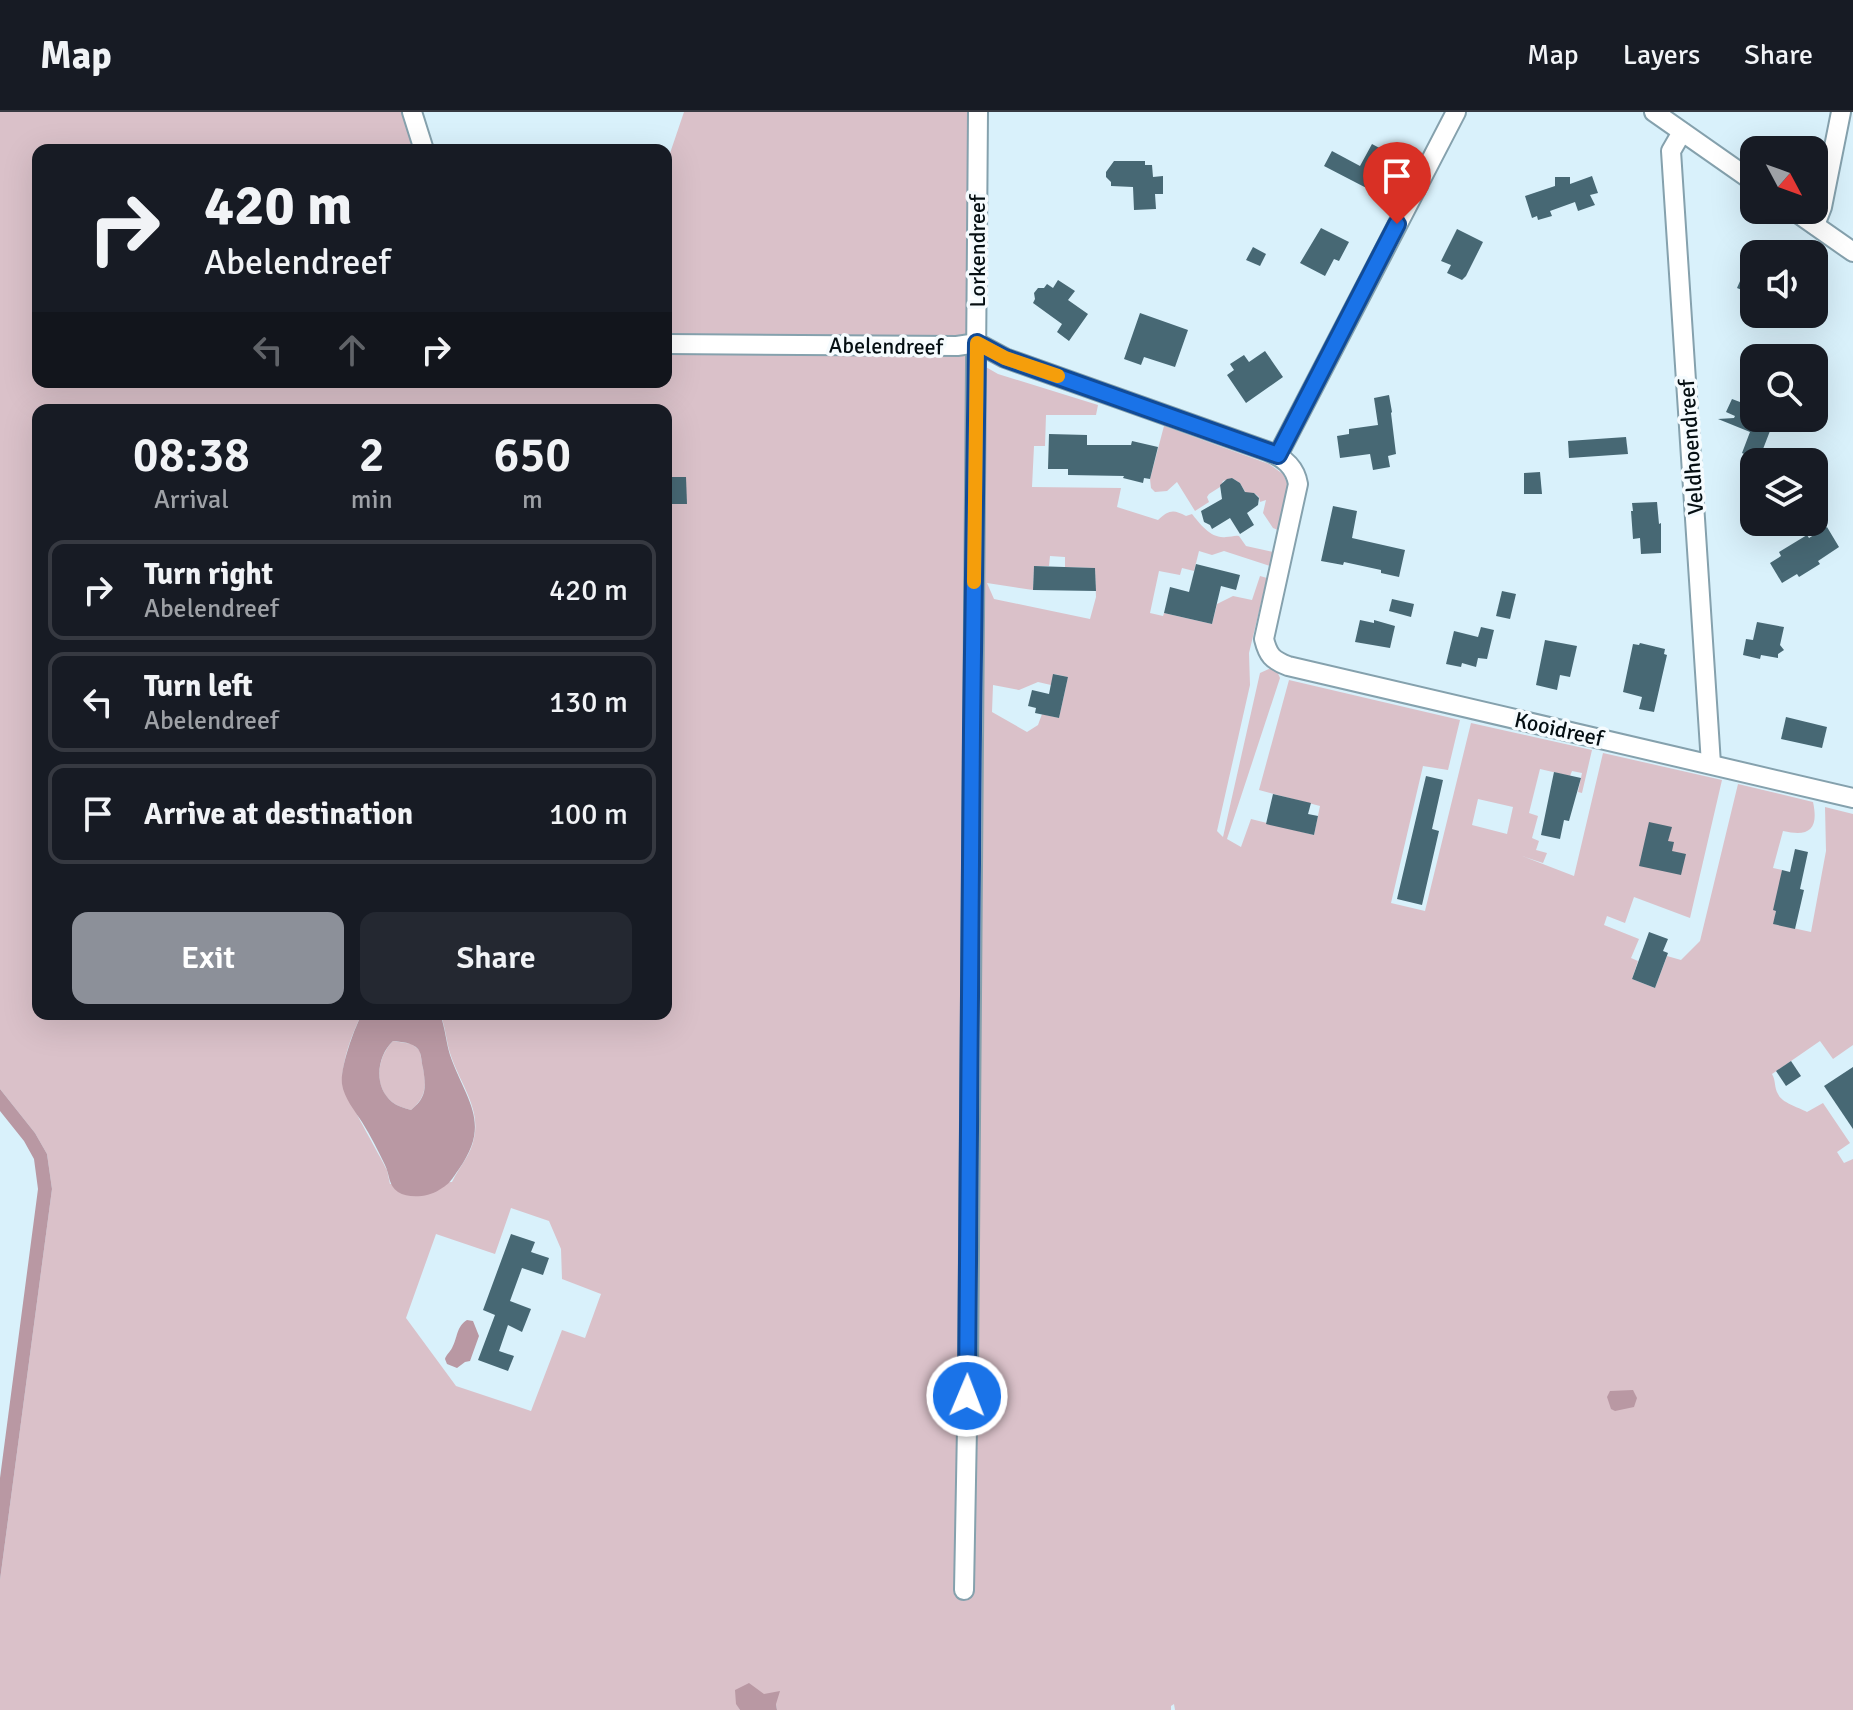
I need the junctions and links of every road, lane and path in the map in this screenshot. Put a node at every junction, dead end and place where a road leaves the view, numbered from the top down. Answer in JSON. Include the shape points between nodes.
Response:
{"nodes":[{"id":1,"x":412,"y":112,"type":"edge"},
{"id":2,"x":978,"y":112,"type":"edge"},
{"id":3,"x":1456,"y":112,"type":"edge"},
{"id":4,"x":1654,"y":112,"type":"edge"},
{"id":5,"x":1841,"y":112,"type":"edge"},
{"id":6,"x":1682,"y":132,"type":"junction"},
{"id":7,"x":422,"y":144,"type":"edge"},
{"id":8,"x":1740,"y":172,"type":"edge"},
{"id":9,"x":1815,"y":225,"type":"joint"},
{"id":10,"x":1853,"y":252,"type":"edge"},
{"id":11,"x":977,"y":343,"type":"junction"},
{"id":12,"x":672,"y":344,"type":"edge"},
{"id":13,"x":1278,"y":455,"type":"junction"},
{"id":14,"x":1711,"y":764,"type":"junction"},
{"id":15,"x":1853,"y":798,"type":"edge"},
{"id":16,"x":964,"y":1590,"type":"dead end"}],
"edges":[{"from":1,"to":7,"type":"street"},
{"from":2,"to":11,"type":"street","name":"Lorkendreef"},
{"from":3,"to":13,"type":"street"},
{"from":4,"to":6,"type":"street"},
{"from":5,"to":9,"type":"street"},
{"from":6,"to":8,"type":"street"},
{"from":6,"to":14,"type":"street","name":"Veldhoendreef","via":[[1671,151]]},
{"from":9,"to":10,"type":"street"},
{"from":11,"to":12,"type":"street","name":"Abelendreef"},
{"from":11,"to":13,"type":"street","via":[[1005,358]]},
{"from":11,"to":16,"type":"street","name":"Lorkendreef"},
{"from":13,"to":14,"type":"street","name":"Kooidreef","via":[[1288,462],[1298,484],[1264,639],[1275,661]]},
{"from":14,"to":15,"type":"street","name":"Kooidreef"}]}
